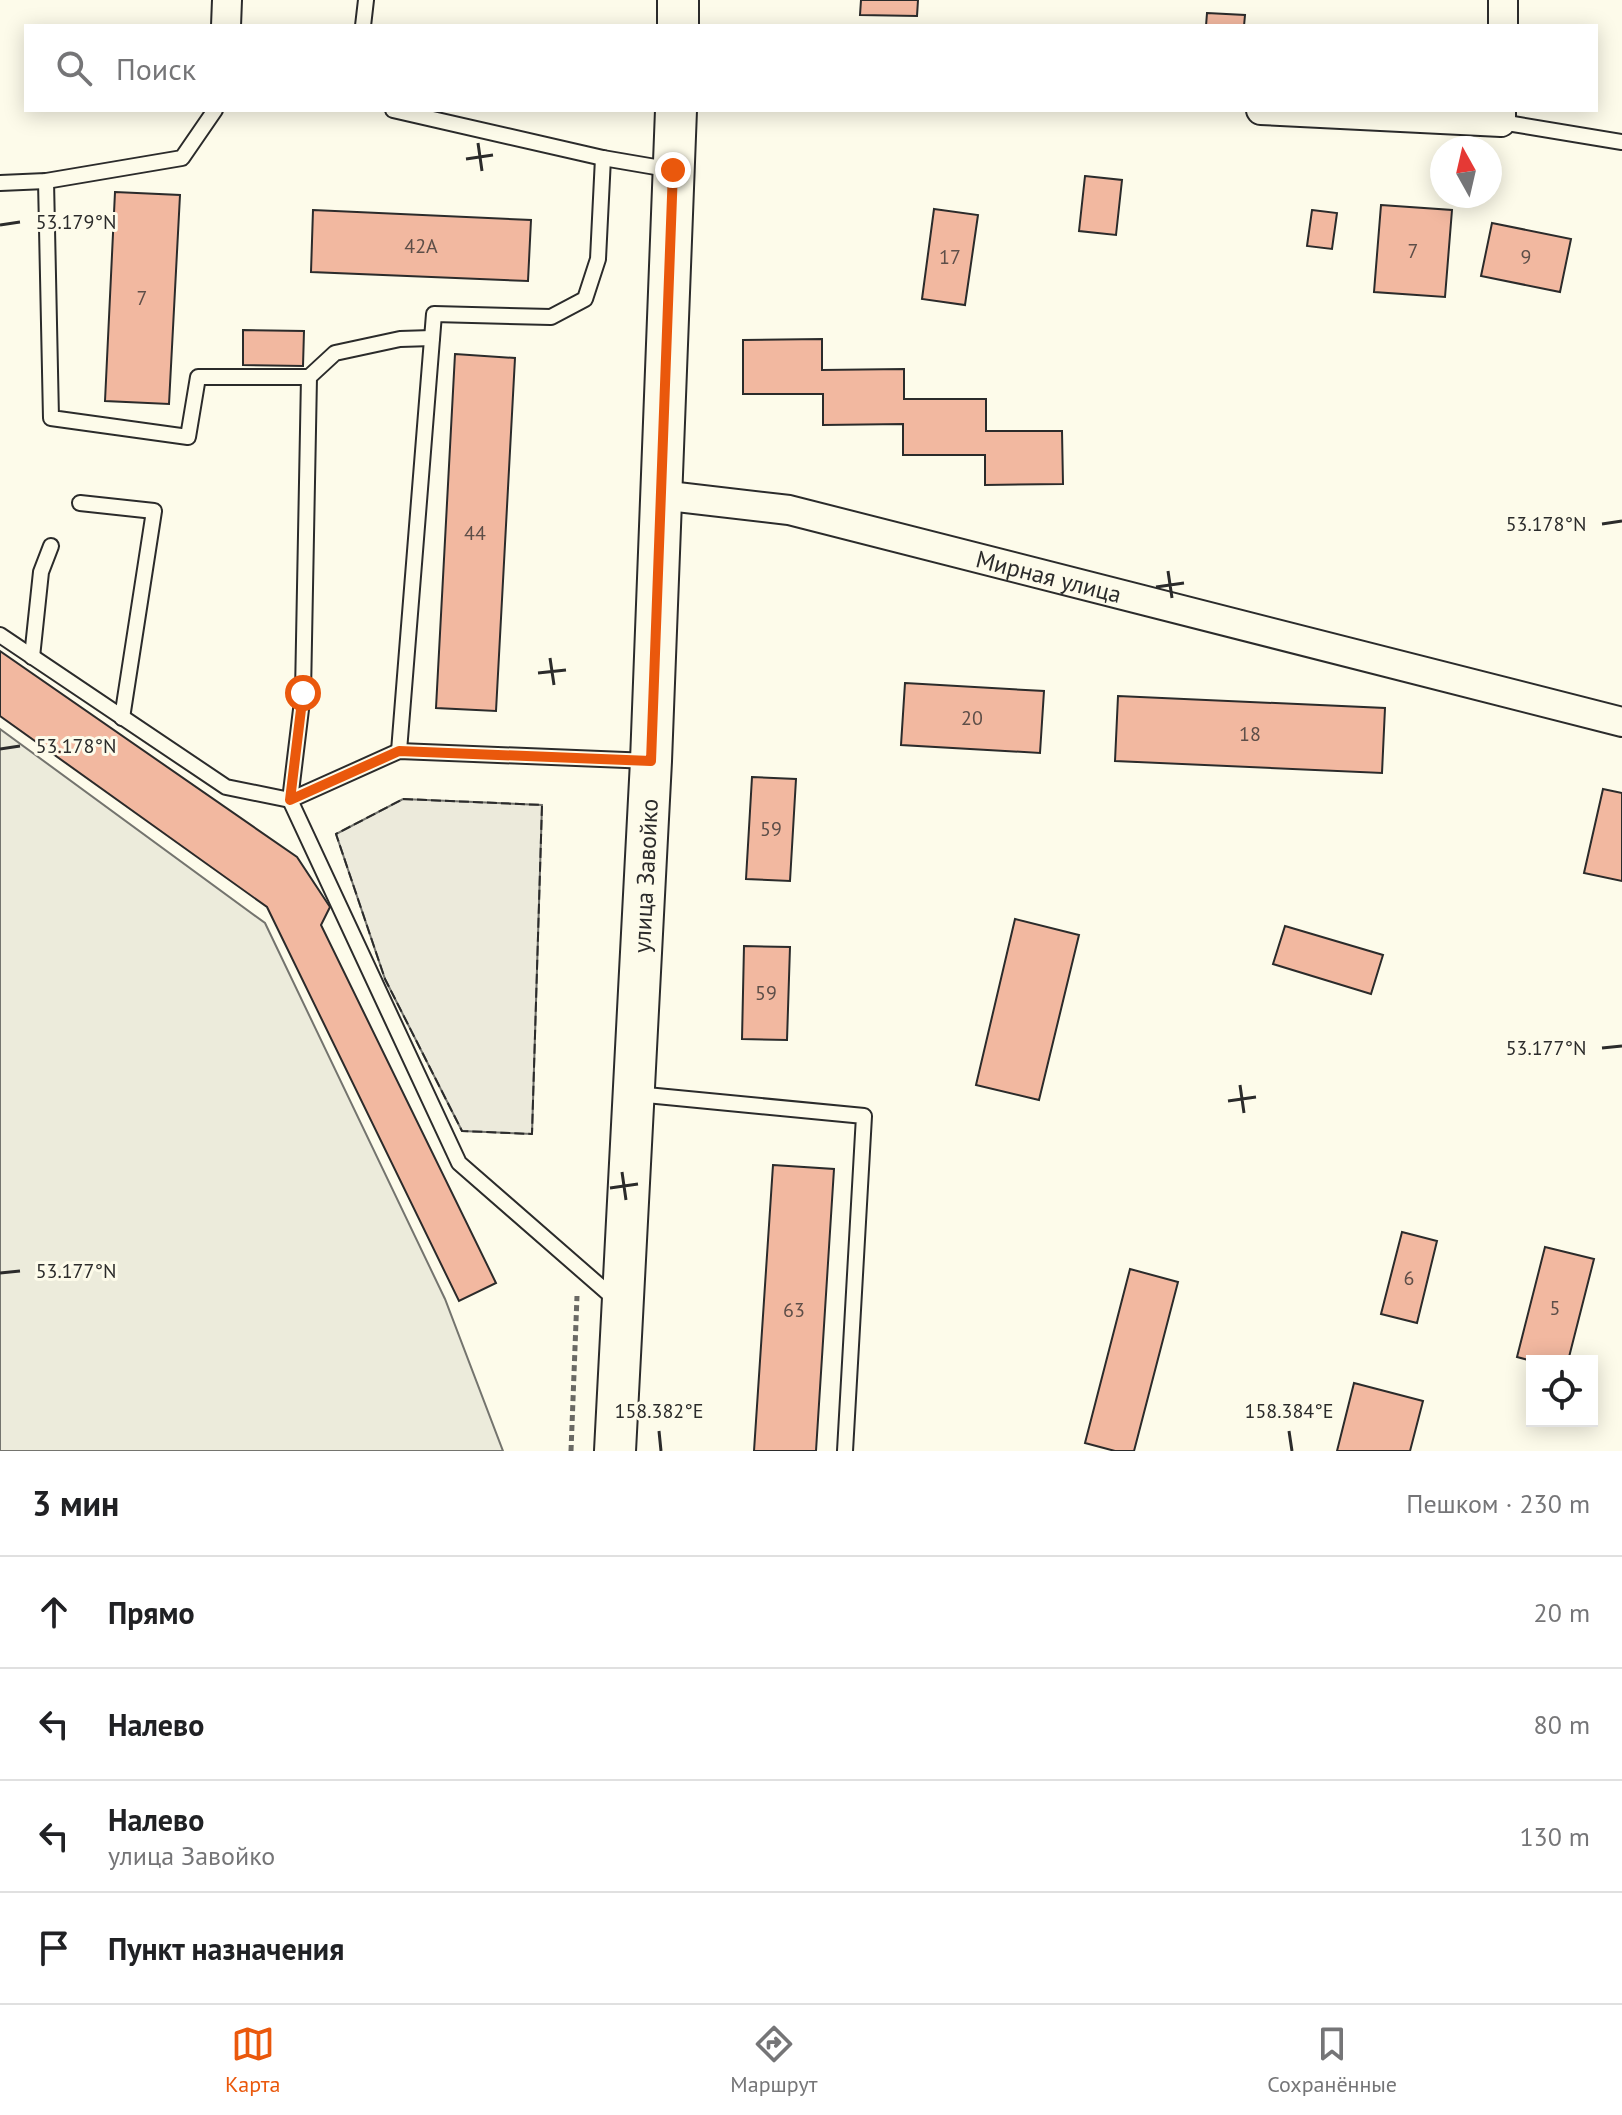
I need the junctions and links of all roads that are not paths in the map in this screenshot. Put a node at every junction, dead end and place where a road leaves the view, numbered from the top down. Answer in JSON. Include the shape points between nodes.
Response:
{"nodes":[{"id":1,"x":227,"y":0,"type":"edge"},
{"id":2,"x":366,"y":0,"type":"edge"},
{"id":3,"x":678,"y":0,"type":"edge"},
{"id":4,"x":1503,"y":0,"type":"edge"},
{"id":5,"x":226,"y":24,"type":"edge"},
{"id":6,"x":363,"y":24,"type":"edge"},
{"id":7,"x":678,"y":24,"type":"edge"},
{"id":8,"x":1503,"y":24,"type":"edge"},
{"id":9,"x":214,"y":112,"type":"edge"},
{"id":10,"x":402,"y":112,"type":"edge"},
{"id":11,"x":676,"y":112,"type":"edge"},
{"id":12,"x":1341,"y":112,"type":"edge"},
{"id":13,"x":1501,"y":116,"type":"edge"},
{"id":14,"x":1622,"y":142,"type":"edge"},
{"id":15,"x":603,"y":158,"type":"junction"},
{"id":16,"x":673,"y":170,"type":"junction"},
{"id":17,"x":46,"y":181,"type":"junction"},
{"id":18,"x":0,"y":183,"type":"edge"},
{"id":19,"x":432,"y":338,"type":"junction"},
{"id":20,"x":309,"y":377,"type":"junction"},
{"id":21,"x":660,"y":495,"type":"junction"},
{"id":22,"x":80,"y":503,"type":"dead end"},
{"id":23,"x":51,"y":546,"type":"dead end"},
{"id":24,"x":0,"y":635,"type":"edge"},
{"id":25,"x":32,"y":657,"type":"junction"},
{"id":26,"x":122,"y":718,"type":"junction"},
{"id":27,"x":1622,"y":722,"type":"edge"},
{"id":28,"x":399,"y":751,"type":"junction"},
{"id":29,"x":651,"y":761,"type":"junction"},
{"id":30,"x":290,"y":800,"type":"junction"},
{"id":31,"x":635,"y":1094,"type":"junction"},
{"id":32,"x":623,"y":1306,"type":"junction"},
{"id":33,"x":615,"y":1451,"type":"edge"},
{"id":34,"x":845,"y":1451,"type":"edge"}],
"edges":[{"from":1,"to":5,"type":"street"},
{"from":2,"to":6,"type":"lane"},
{"from":3,"to":7,"type":"main road"},
{"from":4,"to":8,"type":"street"},
{"from":9,"to":17,"type":"lane","via":[[182,158]]},
{"from":10,"to":15,"type":"lane"},
{"from":11,"to":16,"type":"main road","name":"улица Завойко"},
{"from":12,"to":13,"type":"street"},
{"from":13,"to":14,"type":"lane"},
{"from":15,"to":16,"type":"lane"},
{"from":15,"to":19,"type":"lane","via":[[598,259],[585,299],[551,317],[434,314]]},
{"from":16,"to":21,"type":"main road","name":"улица Завойко"},
{"from":17,"to":18,"type":"lane"},
{"from":17,"to":20,"type":"lane","via":[[51,418],[188,437],[198,377]]},
{"from":19,"to":20,"type":"lane","via":[[335,353]]},
{"from":19,"to":28,"type":"lane"},
{"from":20,"to":30,"type":"lane","via":[[303,693]]},
{"from":21,"to":27,"type":"street","name":"Мирная улица","via":[[789,510]]},
{"from":21,"to":29,"type":"main road","name":"улица Завойко"},
{"from":22,"to":26,"type":"lane","via":[[154,511]]},
{"from":23,"to":25,"type":"lane","via":[[41,572]]},
{"from":24,"to":25,"type":"lane"},
{"from":25,"to":26,"type":"lane"},
{"from":26,"to":30,"type":"lane","via":[[226,787]]},
{"from":28,"to":29,"type":"lane"},
{"from":28,"to":30,"type":"lane"},
{"from":29,"to":31,"type":"main road","name":"улица Завойко"},
{"from":30,"to":32,"type":"lane","via":[[459,1163]]},
{"from":31,"to":32,"type":"main road","name":"улица Завойко"},
{"from":31,"to":34,"type":"lane","via":[[864,1116]]},
{"from":32,"to":33,"type":"main road","name":"улица Завойко"}]}
